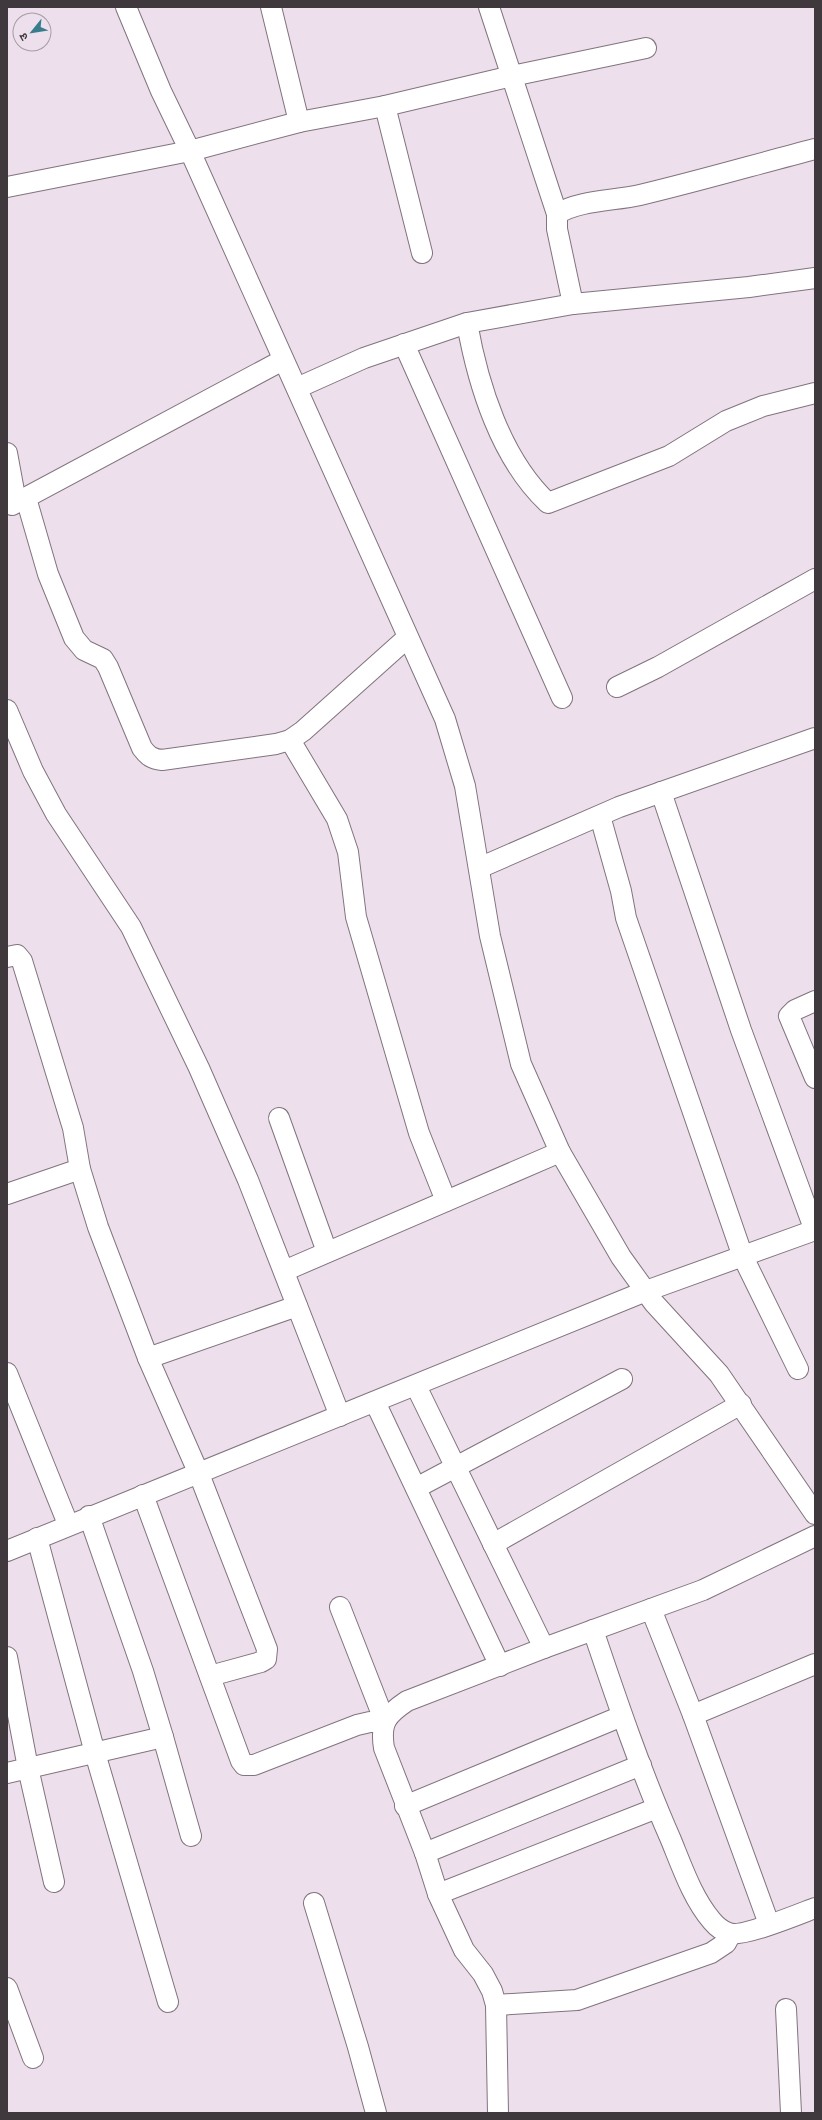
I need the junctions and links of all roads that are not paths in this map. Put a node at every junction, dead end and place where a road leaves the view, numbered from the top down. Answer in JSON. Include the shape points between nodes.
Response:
{"nodes":[{"id":1,"x":126,"y":7,"type":"edge"},
{"id":2,"x":270,"y":7,"type":"edge"},
{"id":3,"x":489,"y":7,"type":"edge"},
{"id":4,"x":646,"y":48,"type":"dead end"},
{"id":5,"x":512,"y":76,"type":"junction"},
{"id":6,"x":385,"y":106,"type":"junction"},
{"id":7,"x":299,"y":122,"type":"junction"},
{"id":8,"x":815,"y":149,"type":"edge"},
{"id":9,"x":190,"y":151,"type":"junction"},
{"id":10,"x":7,"y":187,"type":"edge"},
{"id":11,"x":557,"y":214,"type":"junction"},
{"id":12,"x":422,"y":253,"type":"dead end"},
{"id":13,"x":815,"y":278,"type":"edge"},
{"id":14,"x":573,"y":304,"type":"junction"},
{"id":15,"x":467,"y":322,"type":"junction"},
{"id":16,"x":404,"y":344,"type":"junction"},
{"id":17,"x":283,"y":360,"type":"junction"},
{"id":18,"x":297,"y":388,"type":"junction"},
{"id":19,"x":815,"y":393,"type":"edge"},
{"id":20,"x":7,"y":453,"type":"edge"},
{"id":21,"x":12,"y":505,"type":"edge"},
{"id":22,"x":815,"y":579,"type":"edge"},
{"id":23,"x":407,"y":638,"type":"junction"},
{"id":24,"x":617,"y":687,"type":"dead end"},
{"id":25,"x":562,"y":698,"type":"dead end"},
{"id":26,"x":7,"y":710,"type":"edge"},
{"id":27,"x":815,"y":738,"type":"edge"},
{"id":28,"x":290,"y":740,"type":"junction"},
{"id":29,"x":661,"y":792,"type":"junction"},
{"id":30,"x":600,"y":816,"type":"junction"},
{"id":31,"x":479,"y":868,"type":"junction"},
{"id":32,"x":7,"y":957,"type":"edge"},
{"id":33,"x":815,"y":1001,"type":"edge"},
{"id":34,"x":808,"y":1044,"type":"edge"},
{"id":35,"x":815,"y":1078,"type":"edge"},
{"id":36,"x":279,"y":1118,"type":"dead end"},
{"id":37,"x":560,"y":1152,"type":"junction"},
{"id":38,"x":80,"y":1169,"type":"junction"},
{"id":39,"x":7,"y":1194,"type":"edge"},
{"id":40,"x":446,"y":1201,"type":"junction"},
{"id":41,"x":815,"y":1230,"type":"edge"},
{"id":42,"x":328,"y":1252,"type":"junction"},
{"id":43,"x":743,"y":1257,"type":"junction"},
{"id":44,"x":284,"y":1271,"type":"junction"},
{"id":45,"x":646,"y":1291,"type":"junction"},
{"id":46,"x":297,"y":1306,"type":"junction"},
{"id":47,"x":148,"y":1358,"type":"junction"},
{"id":48,"x":798,"y":1369,"type":"dead end"},
{"id":49,"x":7,"y":1373,"type":"edge"},
{"id":50,"x":622,"y":1379,"type":"dead end"},
{"id":51,"x":416,"y":1386,"type":"junction"},
{"id":52,"x":375,"y":1402,"type":"junction"},
{"id":53,"x":741,"y":1404,"type":"junction"},
{"id":54,"x":340,"y":1416,"type":"junction"},
{"id":55,"x":456,"y":1467,"type":"junction"},
{"id":56,"x":199,"y":1474,"type":"junction"},
{"id":57,"x":416,"y":1488,"type":"junction"},
{"id":58,"x":143,"y":1495,"type":"junction"},
{"id":59,"x":815,"y":1514,"type":"edge"},
{"id":60,"x":89,"y":1516,"type":"junction"},
{"id":61,"x":68,"y":1524,"type":"junction"},
{"id":62,"x":815,"y":1536,"type":"edge"},
{"id":63,"x":37,"y":1538,"type":"junction"},
{"id":64,"x":493,"y":1544,"type":"junction"},
{"id":65,"x":7,"y":1551,"type":"edge"},
{"id":66,"x":340,"y":1608,"type":"dead end"},
{"id":67,"x":651,"y":1609,"type":"junction"},
{"id":68,"x":593,"y":1630,"type":"junction"},
{"id":69,"x":544,"y":1648,"type":"junction"},
{"id":70,"x":7,"y":1657,"type":"edge"},
{"id":71,"x":815,"y":1664,"type":"edge"},
{"id":72,"x":500,"y":1666,"type":"junction"},
{"id":73,"x":210,"y":1676,"type":"junction"},
{"id":74,"x":693,"y":1715,"type":"junction"},
{"id":75,"x":622,"y":1716,"type":"junction"},
{"id":76,"x":384,"y":1722,"type":"junction"},
{"id":77,"x":163,"y":1737,"type":"junction"},
{"id":78,"x":95,"y":1753,"type":"junction"},
{"id":79,"x":641,"y":1765,"type":"junction"},
{"id":80,"x":28,"y":1768,"type":"junction"},
{"id":81,"x":7,"y":1773,"type":"edge"},
{"id":82,"x":405,"y":1806,"type":"junction"},
{"id":83,"x":657,"y":1808,"type":"junction"},
{"id":84,"x":191,"y":1836,"type":"dead end"},
{"id":85,"x":425,"y":1853,"type":"junction"},
{"id":86,"x":54,"y":1882,"type":"dead end"},
{"id":87,"x":438,"y":1894,"type":"junction"},
{"id":88,"x":314,"y":1903,"type":"dead end"},
{"id":89,"x":815,"y":1908,"type":"edge"},
{"id":90,"x":769,"y":1924,"type":"junction"},
{"id":91,"x":731,"y":1934,"type":"junction"},
{"id":92,"x":7,"y":1988,"type":"edge"},
{"id":93,"x":168,"y":2002,"type":"dead end"},
{"id":94,"x":496,"y":2005,"type":"junction"},
{"id":95,"x":786,"y":2009,"type":"dead end"},
{"id":96,"x":34,"y":2058,"type":"dead end"},
{"id":97,"x":376,"y":2113,"type":"edge"},
{"id":98,"x":498,"y":2113,"type":"edge"},
{"id":99,"x":791,"y":2113,"type":"edge"}],
"edges":[{"from":1,"to":9,"type":"street","via":[[161,91]]},
{"from":2,"to":7,"type":"street"},
{"from":3,"to":5,"type":"street"},
{"from":4,"to":5,"type":"street"},
{"from":5,"to":6,"type":"street"},
{"from":5,"to":11,"type":"street"},
{"from":6,"to":7,"type":"street"},
{"from":6,"to":12,"type":"street"},
{"from":7,"to":9,"type":"street"},
{"from":8,"to":11,"type":"street","via":[[684,185],[617,200],[568,207]]},
{"from":9,"to":10,"type":"street"},
{"from":9,"to":17,"type":"street"},
{"from":11,"to":14,"type":"street","via":[[557,229]]},
{"from":13,"to":14,"type":"street"},
{"from":14,"to":15,"type":"street"},
{"from":15,"to":16,"type":"street"},
{"from":15,"to":19,"type":"street","via":[[474,362],[499,430],[516,465],[534,490],[548,503],[669,456],[726,421],[763,406]]},
{"from":16,"to":18,"type":"street","via":[[364,358]]},
{"from":16,"to":25,"type":"street"},
{"from":17,"to":18,"type":"street"},
{"from":17,"to":21,"type":"street"},
{"from":18,"to":23,"type":"street"},
{"from":20,"to":21,"type":"street"},
{"from":21,"to":28,"type":"street","via":[[26,501],[48,574],[74,638],[84,650],[103,660],[108,666],[147,756],[162,760]]},
{"from":22,"to":24,"type":"street","via":[[658,667]]},
{"from":23,"to":28,"type":"street"},
{"from":23,"to":31,"type":"street","via":[[444,719],[465,786]]},
{"from":26,"to":44,"type":"street","via":[[33,771],[56,814],[131,927],[202,1075]]},
{"from":27,"to":29,"type":"street"},
{"from":28,"to":40,"type":"street","via":[[337,819],[348,852],[358,924],[419,1133]]},
{"from":29,"to":30,"type":"street"},
{"from":29,"to":41,"type":"street","via":[[740,1030]]},
{"from":30,"to":31,"type":"street"},
{"from":30,"to":43,"type":"street","via":[[626,918]]},
{"from":31,"to":37,"type":"street","via":[[491,944],[520,1064]]},
{"from":32,"to":38,"type":"street","via":[[18,955],[22,961],[73,1128]]},
{"from":33,"to":34,"type":"street","via":[[794,1010],[789,1016]]},
{"from":34,"to":35,"type":"street"},
{"from":36,"to":42,"type":"street"},
{"from":37,"to":40,"type":"street"},
{"from":37,"to":45,"type":"street","via":[[621,1257]]},
{"from":38,"to":39,"type":"street"},
{"from":38,"to":47,"type":"street","via":[[98,1227]]},
{"from":40,"to":42,"type":"street"},
{"from":41,"to":43,"type":"street"},
{"from":42,"to":44,"type":"street"},
{"from":43,"to":45,"type":"street"},
{"from":43,"to":48,"type":"street"},
{"from":44,"to":46,"type":"street"},
{"from":45,"to":51,"type":"street"},
{"from":45,"to":53,"type":"street","via":[[719,1374]]},
{"from":46,"to":47,"type":"street"},
{"from":46,"to":54,"type":"street"},
{"from":47,"to":56,"type":"street"},
{"from":49,"to":61,"type":"street"},
{"from":50,"to":55,"type":"street"},
{"from":51,"to":52,"type":"street"},
{"from":51,"to":55,"type":"street"},
{"from":52,"to":54,"type":"street"},
{"from":52,"to":57,"type":"street"},
{"from":53,"to":59,"type":"street"},
{"from":53,"to":64,"type":"street"},
{"from":54,"to":56,"type":"street"},
{"from":55,"to":57,"type":"street"},
{"from":55,"to":64,"type":"street"},
{"from":56,"to":58,"type":"street"},
{"from":56,"to":73,"type":"street","via":[[268,1654],[261,1662]]},
{"from":57,"to":72,"type":"street"},
{"from":58,"to":60,"type":"street"},
{"from":58,"to":73,"type":"street"},
{"from":60,"to":61,"type":"street"},
{"from":60,"to":77,"type":"street"},
{"from":61,"to":63,"type":"street"},
{"from":62,"to":67,"type":"street","via":[[728,1579]]},
{"from":63,"to":65,"type":"street"},
{"from":63,"to":78,"type":"street"},
{"from":64,"to":69,"type":"street"},
{"from":66,"to":76,"type":"street"},
{"from":67,"to":68,"type":"street"},
{"from":67,"to":74,"type":"street"},
{"from":68,"to":69,"type":"street"},
{"from":68,"to":75,"type":"street"},
{"from":69,"to":72,"type":"street"},
{"from":70,"to":80,"type":"street"},
{"from":71,"to":74,"type":"street"},
{"from":72,"to":76,"type":"street","via":[[407,1701],[392,1710]]},
{"from":73,"to":76,"type":"street","via":[[241,1761],[248,1766],[357,1725]]},
{"from":74,"to":90,"type":"street"},
{"from":75,"to":79,"type":"street"},
{"from":75,"to":82,"type":"street"},
{"from":76,"to":82,"type":"street","via":[[384,1748]]},
{"from":77,"to":78,"type":"street"},
{"from":77,"to":84,"type":"street"},
{"from":78,"to":80,"type":"street"},
{"from":78,"to":93,"type":"street"},
{"from":79,"to":83,"type":"street"},
{"from":79,"to":85,"type":"street"},
{"from":80,"to":81,"type":"street"},
{"from":80,"to":86,"type":"street"},
{"from":82,"to":85,"type":"street"},
{"from":83,"to":87,"type":"street"},
{"from":83,"to":91,"type":"street","via":[[682,1867],[703,1907],[720,1929]]},
{"from":85,"to":87,"type":"street"},
{"from":87,"to":94,"type":"street","via":[[464,1950],[486,1980]]},
{"from":88,"to":97,"type":"street"},
{"from":89,"to":90,"type":"street"},
{"from":90,"to":91,"type":"street","via":[[744,1934]]},
{"from":91,"to":94,"type":"street","via":[[726,1943],[711,1953],[577,2000]]},
{"from":92,"to":96,"type":"street"},
{"from":94,"to":98,"type":"street"},
{"from":95,"to":99,"type":"street"}]}
